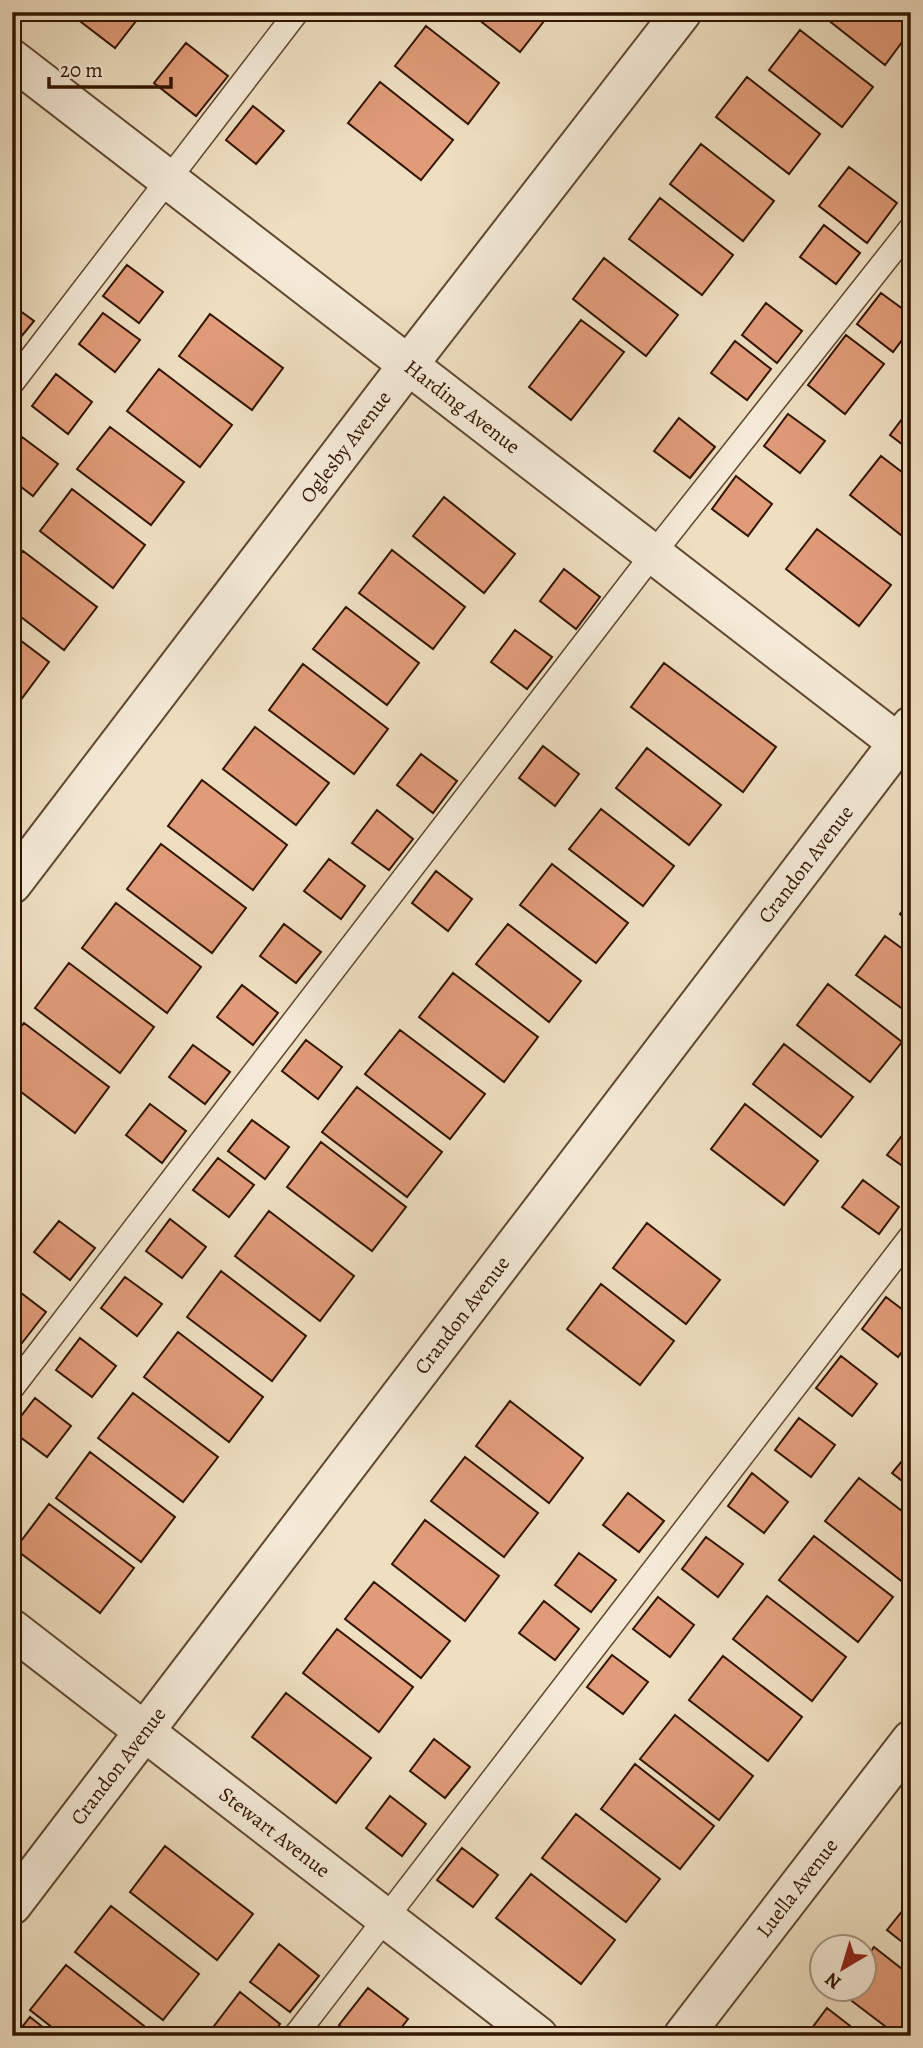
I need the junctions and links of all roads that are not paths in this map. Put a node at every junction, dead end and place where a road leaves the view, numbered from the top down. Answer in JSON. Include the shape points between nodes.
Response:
{"nodes":[{"id":1,"x":298,"y":12,"type":"edge"},
{"id":2,"x":682,"y":12,"type":"edge"},
{"id":3,"x":12,"y":59,"type":"edge"},
{"id":4,"x":169,"y":180,"type":"junction"},
{"id":5,"x":911,"y":228,"type":"edge"},
{"id":6,"x":408,"y":365,"type":"junction"},
{"id":7,"x":12,"y":383,"type":"edge"},
{"id":8,"x":653,"y":554,"type":"junction"},
{"id":9,"x":906,"y":741,"type":"edge"},
{"id":10,"x":12,"y":884,"type":"edge"},
{"id":11,"x":911,"y":1236,"type":"edge"},
{"id":12,"x":12,"y":1388,"type":"edge"},
{"id":13,"x":12,"y":1629,"type":"edge"},
{"id":14,"x":146,"y":1732,"type":"junction"},
{"id":15,"x":911,"y":1740,"type":"edge"},
{"id":16,"x":12,"y":1905,"type":"edge"},
{"id":17,"x":386,"y":1918,"type":"junction"},
{"id":18,"x":295,"y":2036,"type":"edge"},
{"id":19,"x":538,"y":2036,"type":"edge"},
{"id":20,"x":683,"y":2036,"type":"edge"}],
"edges":[{"from":1,"to":4,"type":"lane"},
{"from":2,"to":6,"type":"street","name":"Oglesby Avenue"},
{"from":3,"to":4,"type":"street","name":"Harding Avenue"},
{"from":4,"to":6,"type":"street","name":"Harding Avenue"},
{"from":4,"to":7,"type":"lane"},
{"from":5,"to":8,"type":"lane"},
{"from":6,"to":8,"type":"street","name":"Harding Avenue"},
{"from":6,"to":10,"type":"street","name":"Oglesby Avenue"},
{"from":8,"to":9,"type":"street","name":"Harding Avenue"},
{"from":8,"to":12,"type":"lane"},
{"from":9,"to":14,"type":"street","name":"Crandon Avenue"},
{"from":11,"to":17,"type":"lane"},
{"from":13,"to":14,"type":"street","name":"Stewart Avenue"},
{"from":14,"to":16,"type":"street","name":"Crandon Avenue"},
{"from":14,"to":17,"type":"street","name":"Stewart Avenue"},
{"from":15,"to":20,"type":"street","name":"Luella Avenue"},
{"from":17,"to":18,"type":"lane"},
{"from":17,"to":19,"type":"street","name":"Stewart Avenue"}]}
